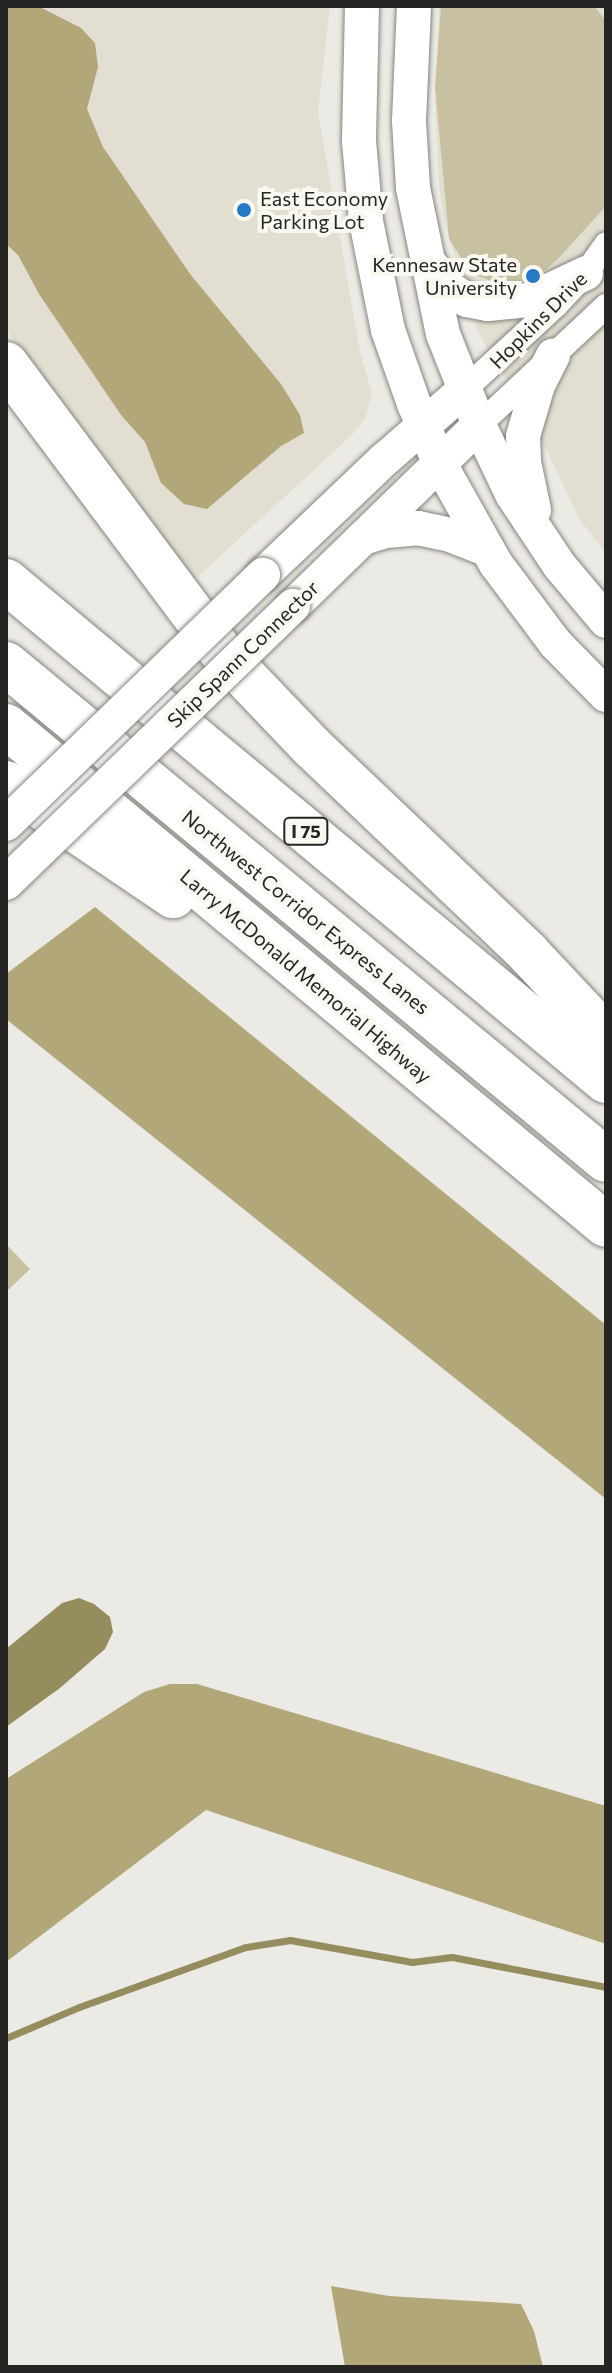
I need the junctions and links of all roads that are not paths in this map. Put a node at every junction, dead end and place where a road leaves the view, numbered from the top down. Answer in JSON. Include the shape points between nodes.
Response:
{"nodes":[{"id":1,"x":362,"y":6,"type":"edge"},
{"id":2,"x":414,"y":6,"type":"edge"},
{"id":3,"x":606,"y":244,"type":"edge"},
{"id":4,"x":424,"y":256,"type":"junction"},
{"id":5,"x":586,"y":273,"type":"junction"},
{"id":6,"x":606,"y":306,"type":"edge"},
{"id":7,"x":553,"y":356,"type":"junction"},
{"id":8,"x":6,"y":364,"type":"edge"},
{"id":9,"x":464,"y":390,"type":"junction"},
{"id":10,"x":423,"y":424,"type":"junction"},
{"id":11,"x":479,"y":425,"type":"junction"},
{"id":12,"x":440,"y":464,"type":"junction"},
{"id":13,"x":543,"y":542,"type":"junction"},
{"id":14,"x":353,"y":548,"type":"junction"},
{"id":15,"x":488,"y":550,"type":"junction"},
{"id":16,"x":6,"y":581,"type":"edge"},
{"id":17,"x":606,"y":621,"type":"edge"},
{"id":18,"x":6,"y":664,"type":"edge"},
{"id":19,"x":606,"y":695,"type":"edge"},
{"id":20,"x":6,"y":726,"type":"edge"},
{"id":21,"x":6,"y":783,"type":"edge"},
{"id":22,"x":6,"y":824,"type":"edge"},
{"id":23,"x":6,"y":883,"type":"edge"},
{"id":24,"x":294,"y":966,"type":"junction"},
{"id":25,"x":606,"y":1036,"type":"edge"},
{"id":26,"x":606,"y":1081,"type":"edge"},
{"id":27,"x":606,"y":1160,"type":"edge"},
{"id":28,"x":606,"y":1225,"type":"edge"}],
"edges":[{"from":1,"to":10,"type":"main road","via":[[359,141],[366,221],[388,330]]},
{"from":2,"to":4,"type":"main road","via":[[409,121]]},
{"from":3,"to":5,"type":"street","name":"Hopkins Drive"},
{"from":4,"to":5,"type":"main road","via":[[449,288],[467,300],[488,304],[529,300]]},
{"from":4,"to":9,"type":"main road","via":[[443,334]]},
{"from":5,"to":9,"type":"street","name":"Hopkins Drive"},
{"from":6,"to":7,"type":"street","name":"Hopkins Drive"},
{"from":7,"to":11,"type":"street","name":"Hopkins Drive"},
{"from":7,"to":13,"type":"main road","via":[[523,436],[528,489]]},
{"from":8,"to":25,"type":"highway","via":[[224,655]]},
{"from":9,"to":10,"type":"main road"},
{"from":9,"to":11,"type":"main road"},
{"from":10,"to":12,"type":"main road"},
{"from":10,"to":22,"type":"main road","bridge":true},
{"from":11,"to":12,"type":"main road","name":"Skip Spann Connector"},
{"from":11,"to":13,"type":"main road"},
{"from":12,"to":14,"type":"main road","name":"Skip Spann Connector"},
{"from":12,"to":15,"type":"main road"},
{"from":13,"to":17,"type":"main road"},
{"from":14,"to":15,"type":"main road","via":[[386,531],[418,528]]},
{"from":14,"to":23,"type":"main road","name":"Skip Spann Connector","bridge":true},
{"from":15,"to":19,"type":"main road","via":[[555,643]]},
{"from":16,"to":26,"type":"highway","number":"I 75"},
{"from":18,"to":27,"type":"highway","name":"Northwest Corridor Express Lanes"},
{"from":20,"to":24,"type":"highway","name":"Larry McDonald Memorial Highway"},
{"from":21,"to":24,"type":"highway","via":[[127,867]]},
{"from":24,"to":28,"type":"highway","name":"Larry McDonald Memorial Highway"}]}
